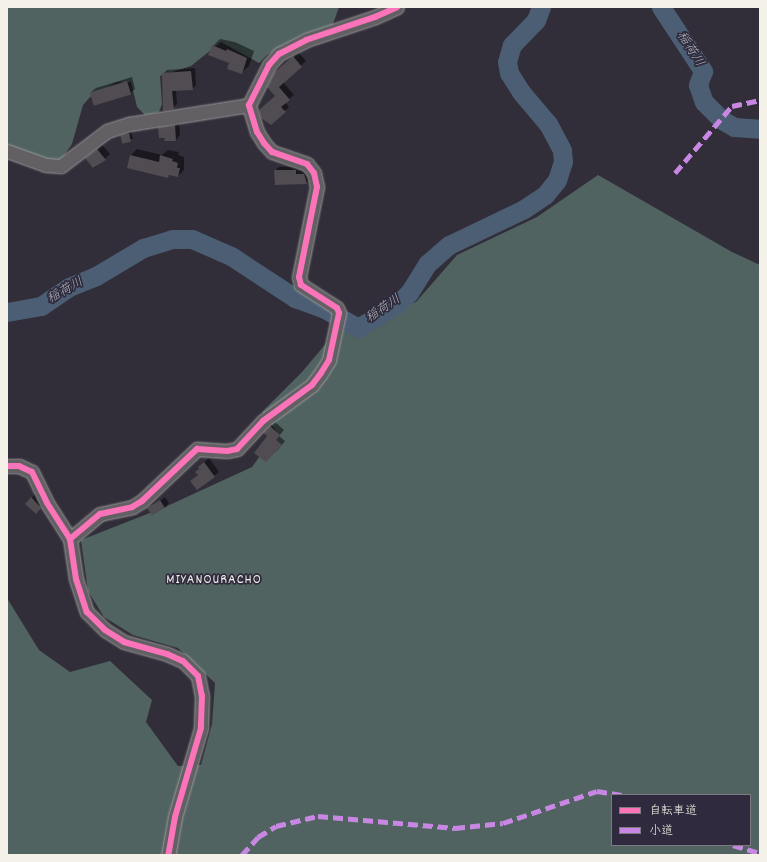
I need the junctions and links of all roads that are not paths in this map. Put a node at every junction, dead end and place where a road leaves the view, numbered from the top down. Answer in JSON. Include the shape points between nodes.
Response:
{"nodes":[{"id":1,"x":397,"y":7,"type":"edge"},
{"id":2,"x":249,"y":105,"type":"junction"},
{"id":3,"x":7,"y":151,"type":"edge"},
{"id":4,"x":7,"y":466,"type":"edge"},
{"id":5,"x":70,"y":539,"type":"junction"},
{"id":6,"x":168,"y":855,"type":"edge"}],
"edges":[{"from":1,"to":2,"type":"street","via":[[306,40],[279,54],[269,65]]},
{"from":2,"to":3,"type":"street","via":[[129,124],[107,131],[61,166],[46,165]]},
{"from":2,"to":5,"type":"street","via":[[257,132],[272,152],[307,164],[314,173],[317,187],[299,276],[301,285],[337,308],[339,313],[329,360],[312,385],[277,408],[242,446],[227,452],[197,450],[142,501],[132,507],[100,514]]},
{"from":4,"to":5,"type":"street","via":[[19,466],[32,472],[47,503]]},
{"from":5,"to":6,"type":"street","via":[[76,580],[87,612],[105,630],[124,642],[183,661],[198,676],[202,696],[201,728],[175,817]]}]}
